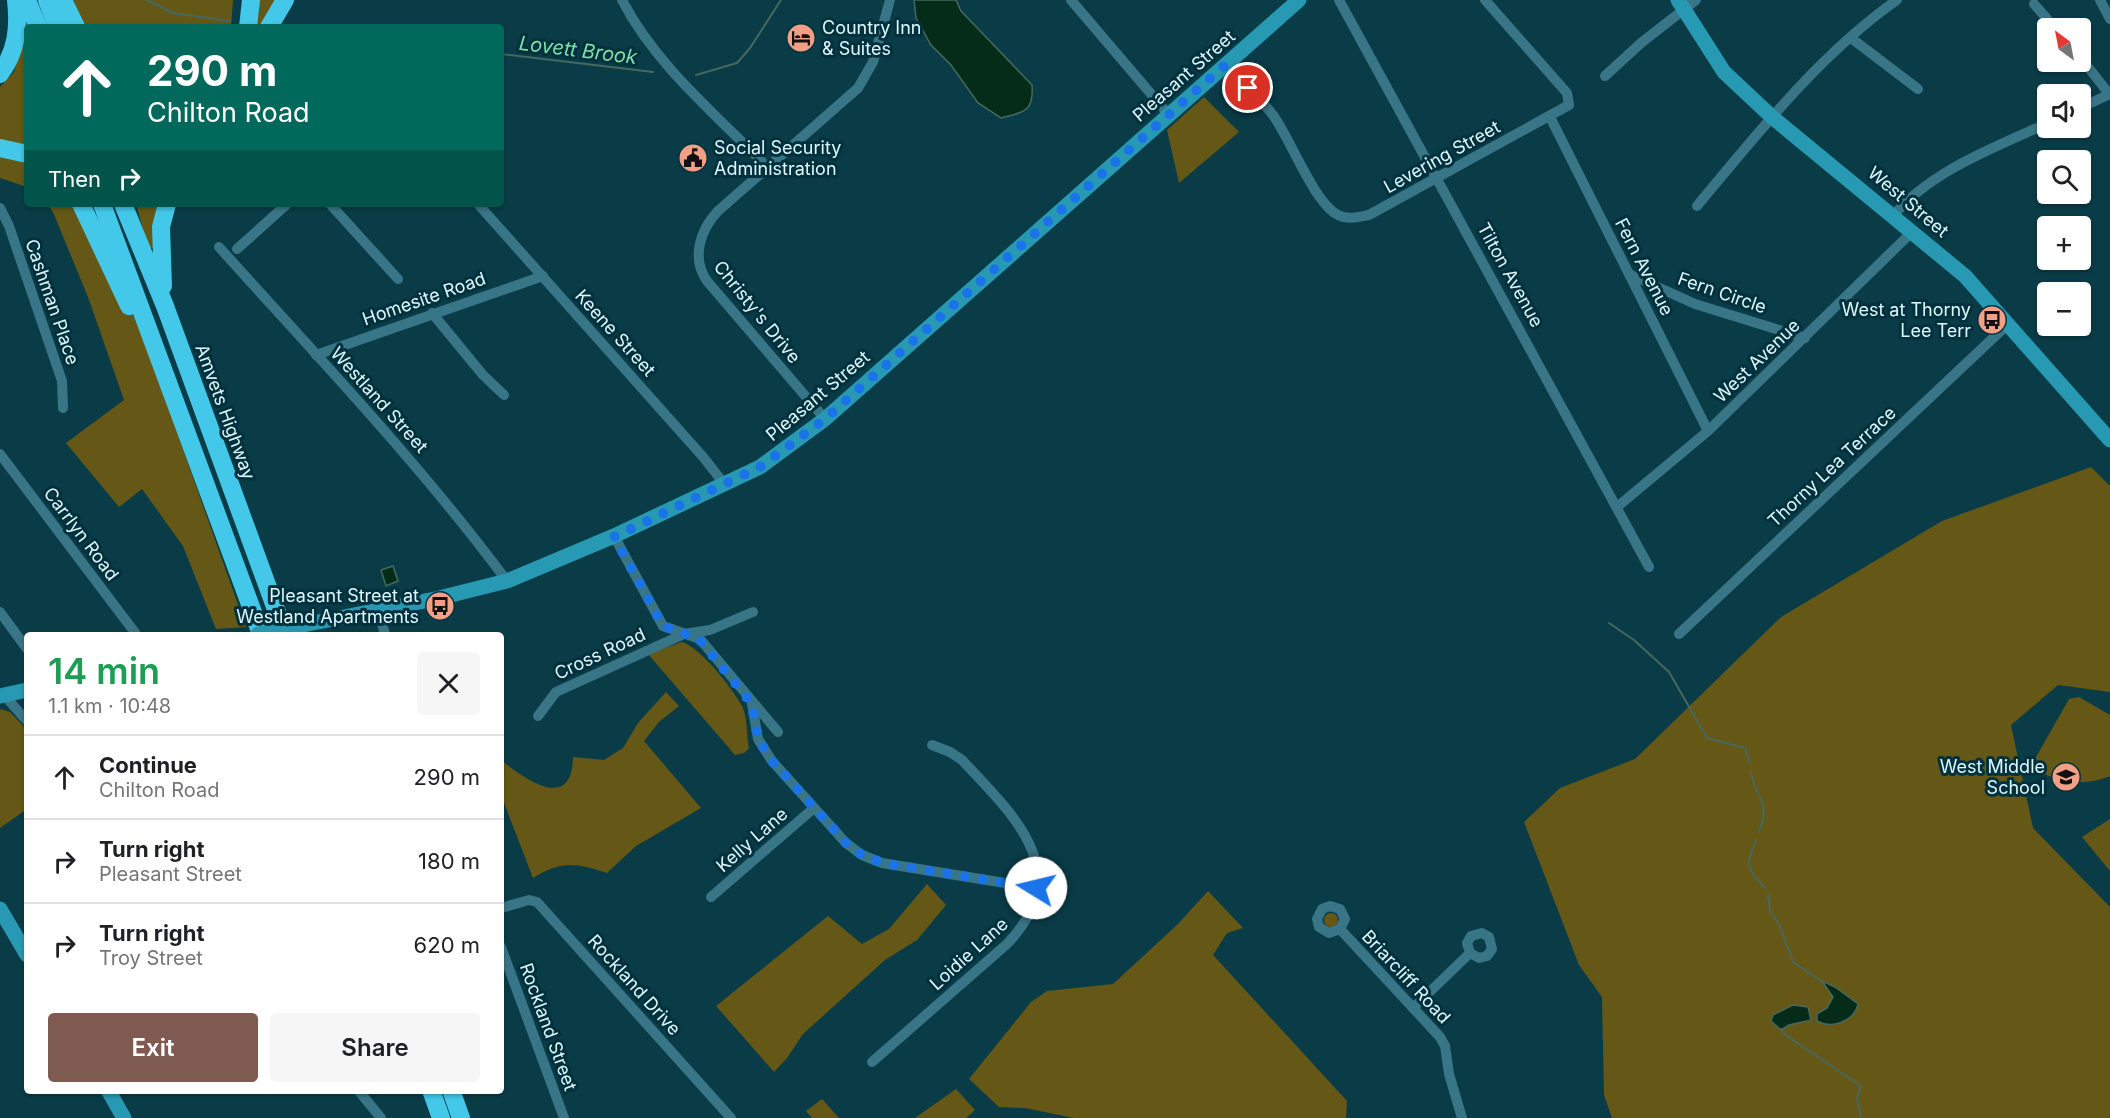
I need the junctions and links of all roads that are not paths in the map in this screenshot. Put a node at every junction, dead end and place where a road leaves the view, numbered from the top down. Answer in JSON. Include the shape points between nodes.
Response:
{"nodes":[{"id":1,"x":16,"y":0,"type":"edge"},
{"id":2,"x":27,"y":0,"type":"edge"},
{"id":3,"x":48,"y":0,"type":"edge"},
{"id":4,"x":63,"y":0,"type":"edge"},
{"id":5,"x":251,"y":0,"type":"edge"},
{"id":6,"x":285,"y":0,"type":"edge"},
{"id":7,"x":622,"y":0,"type":"edge"},
{"id":8,"x":890,"y":0,"type":"edge"},
{"id":9,"x":1071,"y":0,"type":"edge"},
{"id":10,"x":1299,"y":0,"type":"edge"},
{"id":11,"x":1339,"y":0,"type":"edge"},
{"id":12,"x":1485,"y":0,"type":"edge"},
{"id":13,"x":1897,"y":0,"type":"edge"},
{"id":14,"x":2100,"y":0,"type":"edge"},
{"id":15,"x":1686,"y":4,"type":"edge"},
{"id":16,"x":2034,"y":4,"type":"dead end"},
{"id":17,"x":2046,"y":18,"type":"edge"},
{"id":18,"x":2110,"y":19,"type":"edge"},
{"id":19,"x":37,"y":24,"type":"edge"},
{"id":20,"x":56,"y":24,"type":"edge"},
{"id":21,"x":75,"y":24,"type":"edge"},
{"id":22,"x":248,"y":24,"type":"edge"},
{"id":23,"x":271,"y":24,"type":"edge"},
{"id":24,"x":1851,"y":38,"type":"junction"},
{"id":25,"x":1225,"y":65,"type":"junction"},
{"id":26,"x":2091,"y":71,"type":"edge"},
{"id":27,"x":0,"y":74,"type":"edge"},
{"id":28,"x":1605,"y":76,"type":"dead end"},
{"id":29,"x":1918,"y":89,"type":"dead end"},
{"id":30,"x":2110,"y":94,"type":"edge"},
{"id":31,"x":2091,"y":103,"type":"edge"},
{"id":32,"x":1169,"y":115,"type":"junction"},
{"id":33,"x":1550,"y":117,"type":"junction"},
{"id":34,"x":1772,"y":117,"type":"junction"},
{"id":35,"x":2037,"y":128,"type":"edge"},
{"id":36,"x":0,"y":148,"type":"edge"},
{"id":37,"x":24,"y":153,"type":"edge"},
{"id":38,"x":768,"y":168,"type":"junction"},
{"id":39,"x":1438,"y":179,"type":"junction"},
{"id":40,"x":1697,"y":206,"type":"dead end"},
{"id":41,"x":82,"y":207,"type":"edge"},
{"id":42,"x":103,"y":207,"type":"edge"},
{"id":43,"x":124,"y":207,"type":"edge"},
{"id":44,"x":166,"y":207,"type":"edge"},
{"id":45,"x":284,"y":207,"type":"edge"},
{"id":46,"x":333,"y":207,"type":"edge"},
{"id":47,"x":481,"y":207,"type":"edge"},
{"id":48,"x":0,"y":208,"type":"edge"},
{"id":49,"x":1893,"y":216,"type":"junction"},
{"id":50,"x":1913,"y":231,"type":"junction"},
{"id":51,"x":219,"y":247,"type":"dead end"},
{"id":52,"x":237,"y":249,"type":"dead end"},
{"id":53,"x":1630,"y":275,"type":"junction"},
{"id":54,"x":543,"y":276,"type":"junction"},
{"id":55,"x":398,"y":279,"type":"dead end"},
{"id":56,"x":165,"y":306,"type":"junction"},
{"id":57,"x":432,"y":313,"type":"junction"},
{"id":58,"x":2008,"y":324,"type":"junction"},
{"id":59,"x":1805,"y":338,"type":"junction"},
{"id":60,"x":316,"y":355,"type":"junction"},
{"id":61,"x":158,"y":360,"type":"junction"},
{"id":62,"x":504,"y":395,"type":"dead end"},
{"id":63,"x":63,"y":408,"type":"dead end"},
{"id":64,"x":825,"y":419,"type":"junction"},
{"id":65,"x":1708,"y":431,"type":"junction"},
{"id":66,"x":2110,"y":441,"type":"edge"},
{"id":67,"x":0,"y":455,"type":"edge"},
{"id":68,"x":725,"y":485,"type":"junction"},
{"id":69,"x":1617,"y":507,"type":"junction"},
{"id":70,"x":614,"y":537,"type":"junction"},
{"id":71,"x":1649,"y":567,"type":"dead end"},
{"id":72,"x":507,"y":580,"type":"junction"},
{"id":73,"x":378,"y":611,"type":"junction"},
{"id":74,"x":0,"y":612,"type":"edge"},
{"id":75,"x":753,"y":612,"type":"dead end"},
{"id":76,"x":134,"y":632,"type":"edge"},
{"id":77,"x":258,"y":632,"type":"edge"},
{"id":78,"x":269,"y":632,"type":"edge"},
{"id":79,"x":284,"y":632,"type":"edge"},
{"id":80,"x":384,"y":632,"type":"edge"},
{"id":81,"x":684,"y":634,"type":"junction"},
{"id":82,"x":1679,"y":634,"type":"dead end"},
{"id":83,"x":24,"y":645,"type":"edge"},
{"id":84,"x":24,"y":691,"type":"edge"},
{"id":85,"x":2,"y":696,"type":"edge"},
{"id":86,"x":752,"y":704,"type":"junction"},
{"id":87,"x":538,"y":716,"type":"dead end"},
{"id":88,"x":24,"y":718,"type":"edge"},
{"id":89,"x":778,"y":732,"type":"dead end"},
{"id":90,"x":932,"y":745,"type":"dead end"},
{"id":91,"x":814,"y":808,"type":"junction"},
{"id":92,"x":1036,"y":888,"type":"junction"},
{"id":93,"x":711,"y":897,"type":"dead end"},
{"id":94,"x":504,"y":907,"type":"edge"},
{"id":95,"x":0,"y":909,"type":"edge"},
{"id":96,"x":1340,"y":929,"type":"dead end"},
{"id":97,"x":24,"y":950,"type":"edge"},
{"id":98,"x":1470,"y":953,"type":"dead end"},
{"id":99,"x":504,"y":955,"type":"edge"},
{"id":100,"x":1413,"y":1008,"type":"junction"},
{"id":101,"x":872,"y":1062,"type":"dead end"},
{"id":102,"x":110,"y":1094,"type":"edge"},
{"id":103,"x":361,"y":1094,"type":"edge"},
{"id":104,"x":432,"y":1094,"type":"edge"},
{"id":105,"x":453,"y":1094,"type":"edge"},
{"id":106,"x":124,"y":1118,"type":"edge"},
{"id":107,"x":381,"y":1118,"type":"edge"},
{"id":108,"x":441,"y":1118,"type":"edge"},
{"id":109,"x":462,"y":1118,"type":"edge"},
{"id":110,"x":564,"y":1118,"type":"edge"},
{"id":111,"x":731,"y":1118,"type":"edge"},
{"id":112,"x":1461,"y":1118,"type":"edge"}],
"edges":[{"from":1,"to":27,"type":"highway","via":[[19,27]]},
{"from":2,"to":19,"type":"highway"},
{"from":3,"to":20,"type":"highway"},
{"from":4,"to":21,"type":"highway"},
{"from":5,"to":22,"type":"highway"},
{"from":6,"to":23,"type":"highway"},
{"from":7,"to":38,"type":"street","via":[[659,57]]},
{"from":8,"to":38,"type":"street","name":"Christy's Drive","via":[[877,52],[861,83]]},
{"from":9,"to":32,"type":"street"},
{"from":10,"to":25,"type":"main road","name":"Pleasant Street"},
{"from":11,"to":39,"type":"street","name":"Tilton Avenue"},
{"from":12,"to":33,"type":"street","name":"Levering Street","via":[[1567,93],[1569,105]]},
{"from":13,"to":24,"type":"street"},
{"from":14,"to":18,"type":"street"},
{"from":15,"to":28,"type":"street"},
{"from":15,"to":34,"type":"main road","name":"West Street","via":[[1724,72]]},
{"from":16,"to":17,"type":"street"},
{"from":24,"to":29,"type":"street"},
{"from":24,"to":34,"type":"street"},
{"from":25,"to":32,"type":"main road","name":"Pleasant Street"},
{"from":25,"to":39,"type":"street","name":"Levering Street","via":[[1273,116],[1329,209],[1346,217],[1369,215]]},
{"from":26,"to":30,"type":"street"},
{"from":30,"to":31,"type":"street"},
{"from":32,"to":64,"type":"main road","name":"Pleasant Street"},
{"from":33,"to":39,"type":"street","name":"Levering Street"},
{"from":33,"to":53,"type":"street","name":"Fern Avenue"},
{"from":34,"to":40,"type":"street"},
{"from":34,"to":49,"type":"main road","name":"West Street"},
{"from":35,"to":49,"type":"street","via":[[1950,170],[1904,203]]},
{"from":36,"to":37,"type":"highway"},
{"from":38,"to":64,"type":"street","name":"Christy's Drive","via":[[713,216],[700,243],[699,267],[710,286]]},
{"from":39,"to":69,"type":"street","name":"Tilton Avenue"},
{"from":41,"to":61,"type":"highway"},
{"from":42,"to":61,"type":"highway"},
{"from":43,"to":56,"type":"highway","name":"Amvets Highway"},
{"from":44,"to":56,"type":"highway","via":[[161,227]]},
{"from":45,"to":52,"type":"street"},
{"from":46,"to":55,"type":"street"},
{"from":47,"to":54,"type":"street","name":"Keene Street"},
{"from":48,"to":63,"type":"street","name":"Cashman Place","via":[[62,381]]},
{"from":49,"to":50,"type":"main road","name":"West Street"},
{"from":50,"to":58,"type":"main road","name":"West Street","via":[[1965,276]]},
{"from":50,"to":59,"type":"street","name":"West Avenue"},
{"from":51,"to":60,"type":"street","name":"Westland Street"},
{"from":53,"to":59,"type":"street","name":"Fern Circle","via":[[1695,304]]},
{"from":53,"to":65,"type":"street","name":"Fern Avenue"},
{"from":54,"to":57,"type":"street","name":"Homesite Road"},
{"from":54,"to":68,"type":"street","name":"Keene Street"},
{"from":56,"to":79,"type":"highway","name":"Amvets Highway"},
{"from":57,"to":60,"type":"street","name":"Homesite Road"},
{"from":57,"to":62,"type":"street"},
{"from":58,"to":66,"type":"main road","name":"West Street"},
{"from":58,"to":82,"type":"street","name":"Thorny Lea Terrace"},
{"from":59,"to":65,"type":"street","name":"West Avenue"},
{"from":60,"to":72,"type":"street","name":"Westland Street","via":[[454,510]]},
{"from":61,"to":77,"type":"highway"},
{"from":64,"to":68,"type":"main road","name":"Pleasant Street","via":[[772,459]]},
{"from":65,"to":69,"type":"street","name":"West Avenue"},
{"from":67,"to":76,"type":"street","name":"Carrlyn Road"},
{"from":68,"to":70,"type":"main road","name":"Pleasant Street"},
{"from":69,"to":71,"type":"street","name":"Tilton Avenue"},
{"from":70,"to":72,"type":"main road","name":"Pleasant Street"},
{"from":70,"to":81,"type":"street","via":[[663,626]]},
{"from":72,"to":73,"type":"main road","name":"Pleasant Street"},
{"from":73,"to":78,"type":"main road","name":"Pleasant Street","bridge":true},
{"from":73,"to":80,"type":"street"},
{"from":74,"to":83,"type":"street"},
{"from":75,"to":81,"type":"street","name":"Cross Road","via":[[710,630]]},
{"from":81,"to":86,"type":"street","via":[[699,639]]},
{"from":81,"to":87,"type":"street","name":"Cross Road","via":[[556,692]]},
{"from":84,"to":85,"type":"main road"},
{"from":85,"to":88,"type":"street"},
{"from":86,"to":89,"type":"street"},
{"from":86,"to":91,"type":"street","via":[[758,739]]},
{"from":90,"to":92,"type":"street","name":"Loidie Lane","via":[[962,760],[1020,824],[1034,854]]},
{"from":91,"to":92,"type":"street","via":[[846,843],[882,863]]},
{"from":91,"to":93,"type":"street","name":"Kelly Lane"},
{"from":92,"to":101,"type":"street","name":"Loidie Lane","via":[[1030,916],[1015,936]]},
{"from":94,"to":111,"type":"street","name":"Rockland Drive","via":[[529,900],[537,902]]},
{"from":95,"to":97,"type":"main road"},
{"from":96,"to":100,"type":"street","name":"Briarcliff Road"},
{"from":98,"to":100,"type":"street"},
{"from":99,"to":110,"type":"street","name":"Rockland Street"},
{"from":100,"to":112,"type":"street","name":"Briarcliff Road","via":[[1445,1046]]},
{"from":102,"to":106,"type":"main road"},
{"from":103,"to":107,"type":"street"},
{"from":104,"to":108,"type":"highway"},
{"from":105,"to":109,"type":"highway"}]}
